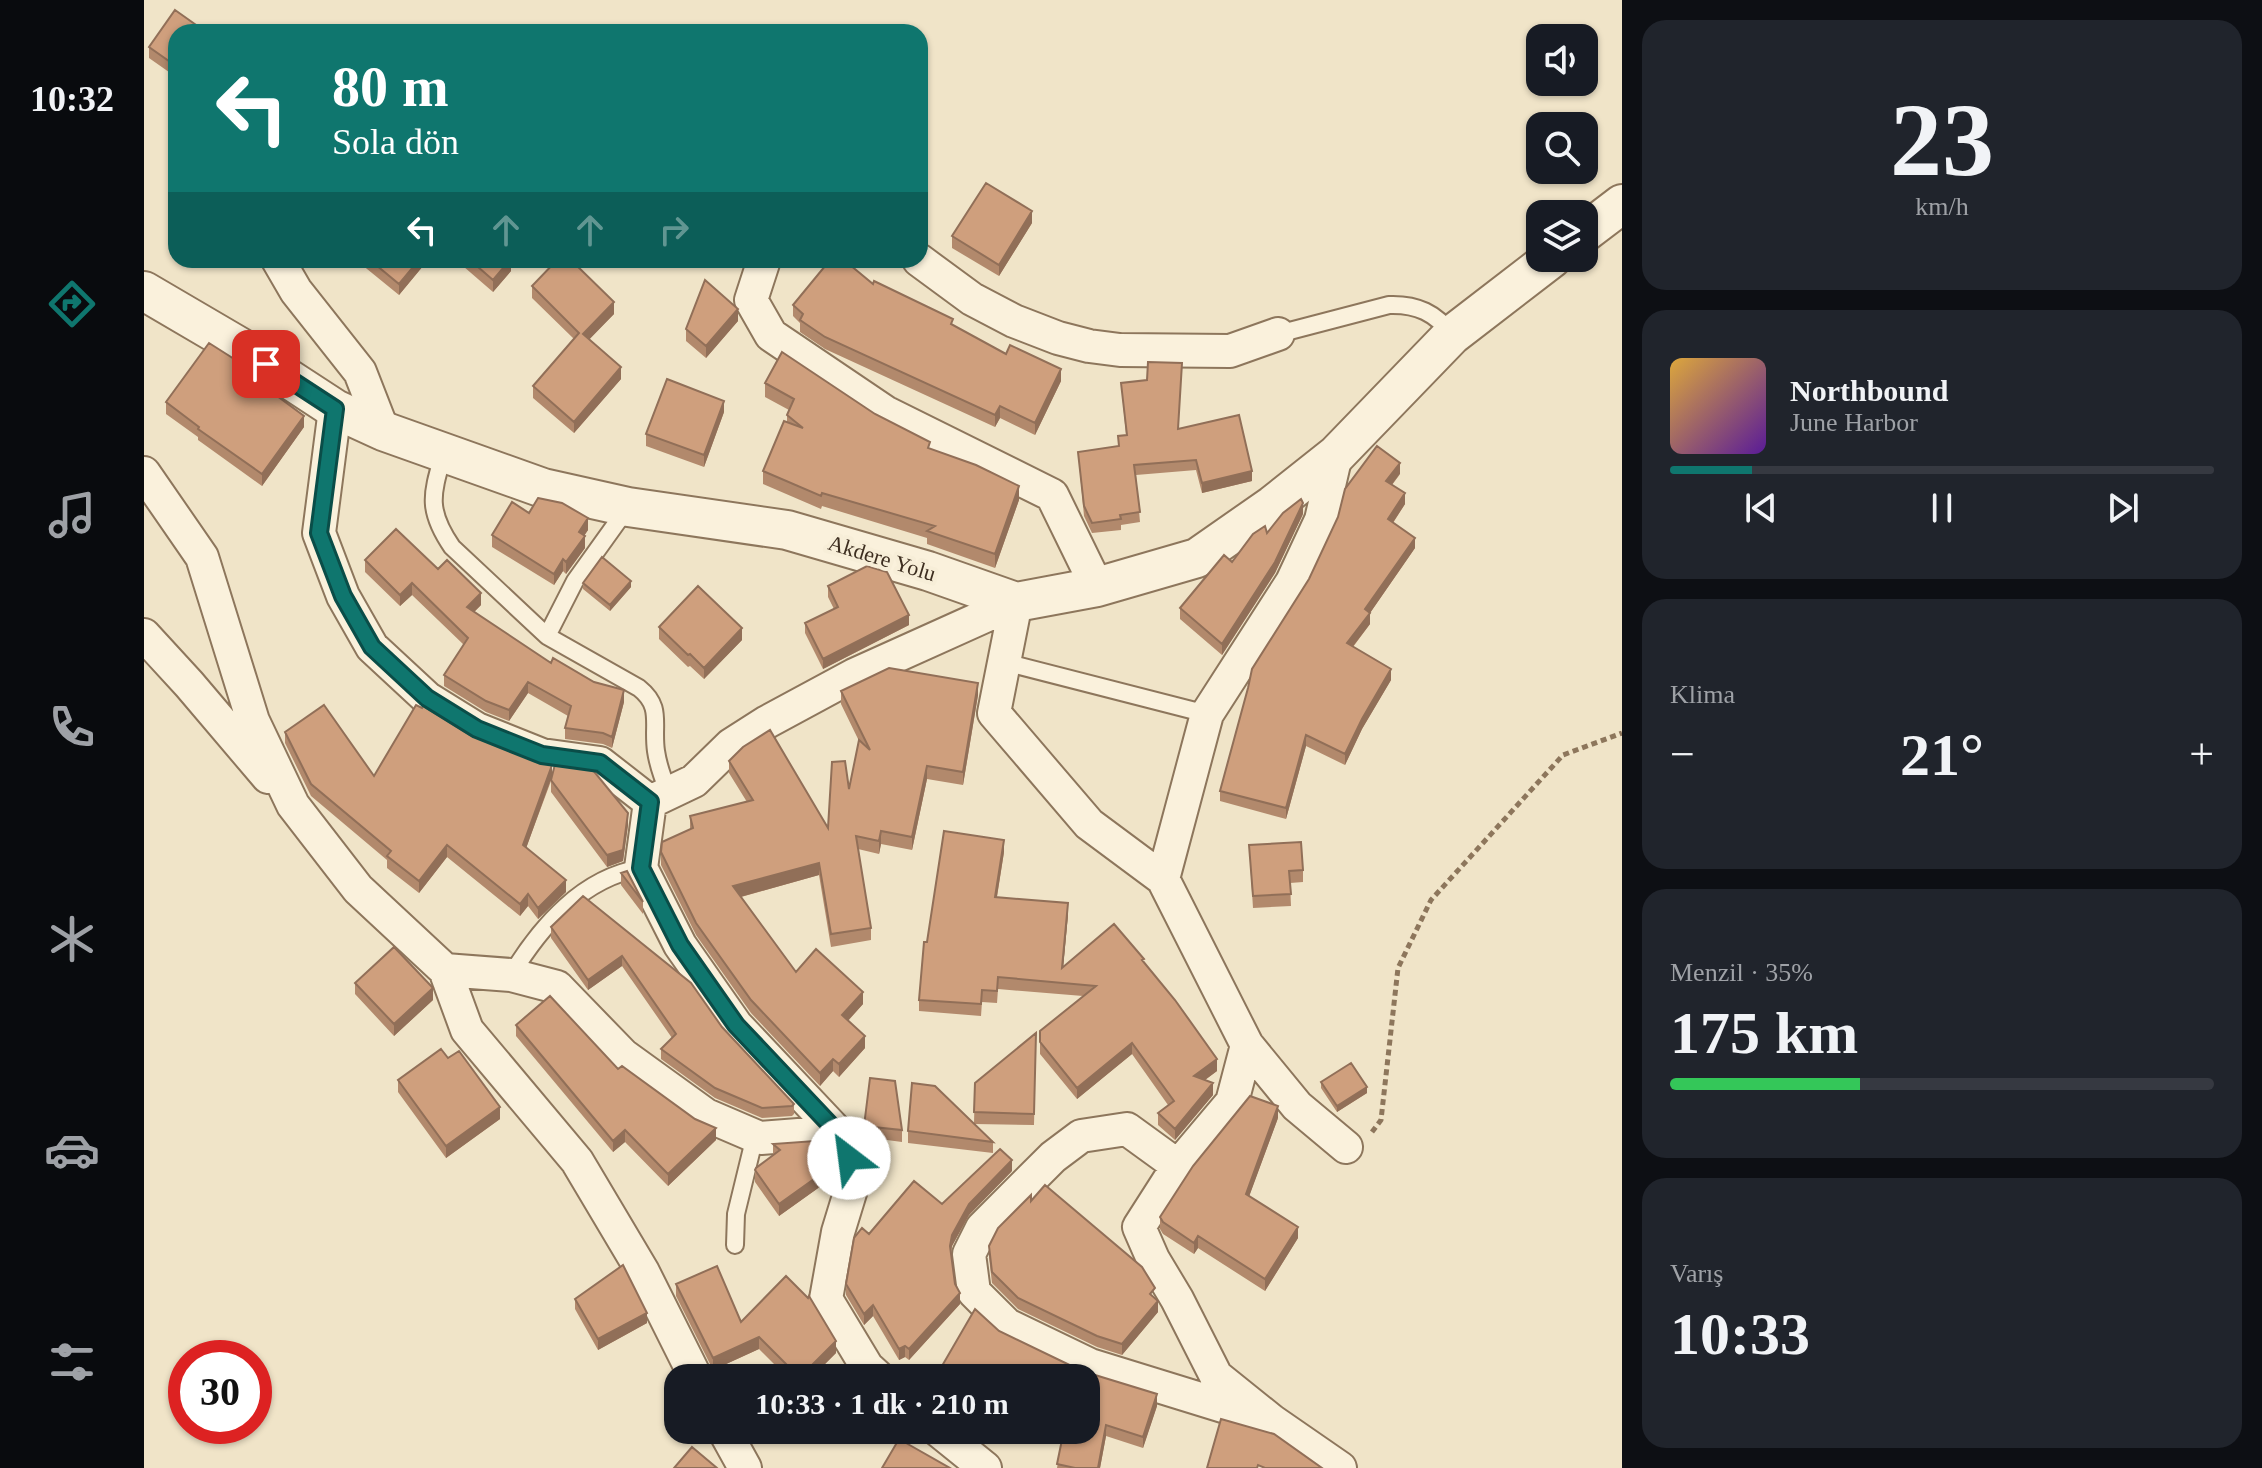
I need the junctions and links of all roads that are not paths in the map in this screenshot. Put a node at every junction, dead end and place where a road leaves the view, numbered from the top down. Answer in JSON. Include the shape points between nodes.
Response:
{"nodes":[{"id":1,"x":1622,"y":204,"type":"edge"},
{"id":2,"x":1598,"y":222,"type":"edge"},
{"id":3,"x":928,"y":267,"type":"edge"},
{"id":4,"x":283,"y":268,"type":"edge"},
{"id":5,"x":761,"y":268,"type":"edge"},
{"id":6,"x":1534,"y":272,"type":"edge"},
{"id":7,"x":144,"y":291,"type":"edge"},
{"id":8,"x":1278,"y":334,"type":"joint"},
{"id":9,"x":1452,"y":335,"type":"junction"},
{"id":10,"x":335,"y":409,"type":"junction"},
{"id":11,"x":383,"y":431,"type":"junction"},
{"id":12,"x":444,"y":452,"type":"junction"},
{"id":13,"x":1336,"y":455,"type":"junction"},
{"id":14,"x":144,"y":473,"type":"edge"},
{"id":15,"x":628,"y":507,"type":"junction"},
{"id":16,"x":1097,"y":587,"type":"junction"},
{"id":17,"x":1016,"y":602,"type":"junction"},
{"id":18,"x":144,"y":635,"type":"edge"},
{"id":19,"x":547,"y":636,"type":"junction"},
{"id":20,"x":1004,"y":662,"type":"junction"},
{"id":21,"x":1207,"y":714,"type":"junction"},
{"id":22,"x":659,"y":798,"type":"junction"},
{"id":23,"x":293,"y":805,"type":"junction"},
{"id":24,"x":641,"y":868,"type":"junction"},
{"id":25,"x":1163,"y":879,"type":"junction"},
{"id":26,"x":445,"y":970,"type":"junction"},
{"id":27,"x":511,"y":975,"type":"junction"},
{"id":28,"x":1247,"y":1045,"type":"junction"},
{"id":29,"x":837,"y":1132,"type":"junction"},
{"id":30,"x":755,"y":1136,"type":"junction"},
{"id":31,"x":1346,"y":1147,"type":"road end"},
{"id":32,"x":1178,"y":1166,"type":"junction"},
{"id":33,"x":735,"y":1245,"type":"dead end"},
{"id":34,"x":689,"y":1364,"type":"edge"},
{"id":35,"x":865,"y":1364,"type":"edge"},
{"id":36,"x":1272,"y":1421,"type":"junction"},
{"id":37,"x":732,"y":1444,"type":"edge"},
{"id":38,"x":955,"y":1444,"type":"edge"},
{"id":39,"x":745,"y":1468,"type":"edge"},
{"id":40,"x":985,"y":1468,"type":"edge"},
{"id":41,"x":1340,"y":1468,"type":"edge"}],
"edges":[{"from":1,"to":2,"type":"street"},
{"from":3,"to":8,"type":"street","via":[[1014,321],[1089,346],[1230,351]]},
{"from":4,"to":11,"type":"street","via":[[360,372]]},
{"from":5,"to":16,"type":"street","via":[[751,300],[771,335],[885,412],[1052,495]]},
{"from":6,"to":9,"type":"street","name":"Akdere Yolu"},
{"from":7,"to":10,"type":"street","name":"Akdere Yolu"},
{"from":8,"to":9,"type":"lane","via":[[1404,305],[1432,314]]},
{"from":9,"to":13,"type":"street","name":"Akdere Yolu"},
{"from":10,"to":11,"type":"street","name":"Akdere Yolu"},
{"from":10,"to":22,"type":"street","via":[[319,533],[343,596],[372,647],[427,698],[477,729],[542,755],[600,763]]},
{"from":11,"to":12,"type":"street","name":"Akdere Yolu"},
{"from":12,"to":15,"type":"street","name":"Akdere Yolu","via":[[543,488]]},
{"from":12,"to":19,"type":"lane","via":[[432,492],[443,534]]},
{"from":13,"to":16,"type":"street","name":"Akdere Yolu","via":[[1197,558]]},
{"from":13,"to":21,"type":"street","via":[[1321,520],[1292,582]]},
{"from":14,"to":23,"type":"street","via":[[202,557],[253,721]]},
{"from":15,"to":17,"type":"street","name":"Akdere Yolu","via":[[787,530]]},
{"from":15,"to":19,"type":"lane","via":[[575,581]]},
{"from":16,"to":17,"type":"street","name":"Akdere Yolu"},
{"from":17,"to":20,"type":"street"},
{"from":17,"to":22,"type":"street","via":[[854,675],[767,722],[731,745],[694,781]]},
{"from":18,"to":23,"type":"street"},
{"from":19,"to":22,"type":"lane","via":[[649,696],[656,709]]},
{"from":20,"to":21,"type":"lane"},
{"from":20,"to":25,"type":"street","via":[[994,713],[1089,824]]},
{"from":21,"to":25,"type":"street"},
{"from":22,"to":24,"type":"street"},
{"from":23,"to":26,"type":"street","via":[[358,889]]},
{"from":24,"to":27,"type":"lane","via":[[612,875],[578,895],[536,938]]},
{"from":24,"to":29,"type":"street","via":[[680,945],[736,1025]]},
{"from":25,"to":28,"type":"street"},
{"from":26,"to":27,"type":"street"},
{"from":26,"to":34,"type":"street","via":[[467,1030],[577,1161],[643,1272]]},
{"from":27,"to":30,"type":"street","via":[[557,987],[623,1055],[706,1115]]},
{"from":28,"to":31,"type":"street","via":[[1297,1106]]},
{"from":28,"to":32,"type":"street","via":[[1232,1102]]},
{"from":29,"to":30,"type":"street"},
{"from":29,"to":35,"type":"street","via":[[853,1183],[826,1299]]},
{"from":30,"to":33,"type":"lane","via":[[736,1214]]},
{"from":32,"to":36,"type":"street","via":[[1139,1227],[1216,1376]]},
{"from":32,"to":36,"type":"street","via":[[1127,1129],[1081,1136],[982,1228],[969,1254],[974,1292],[1007,1325],[1090,1365]]},
{"from":36,"to":41,"type":"street"},
{"from":37,"to":39,"type":"street"},
{"from":38,"to":40,"type":"street"}]}
